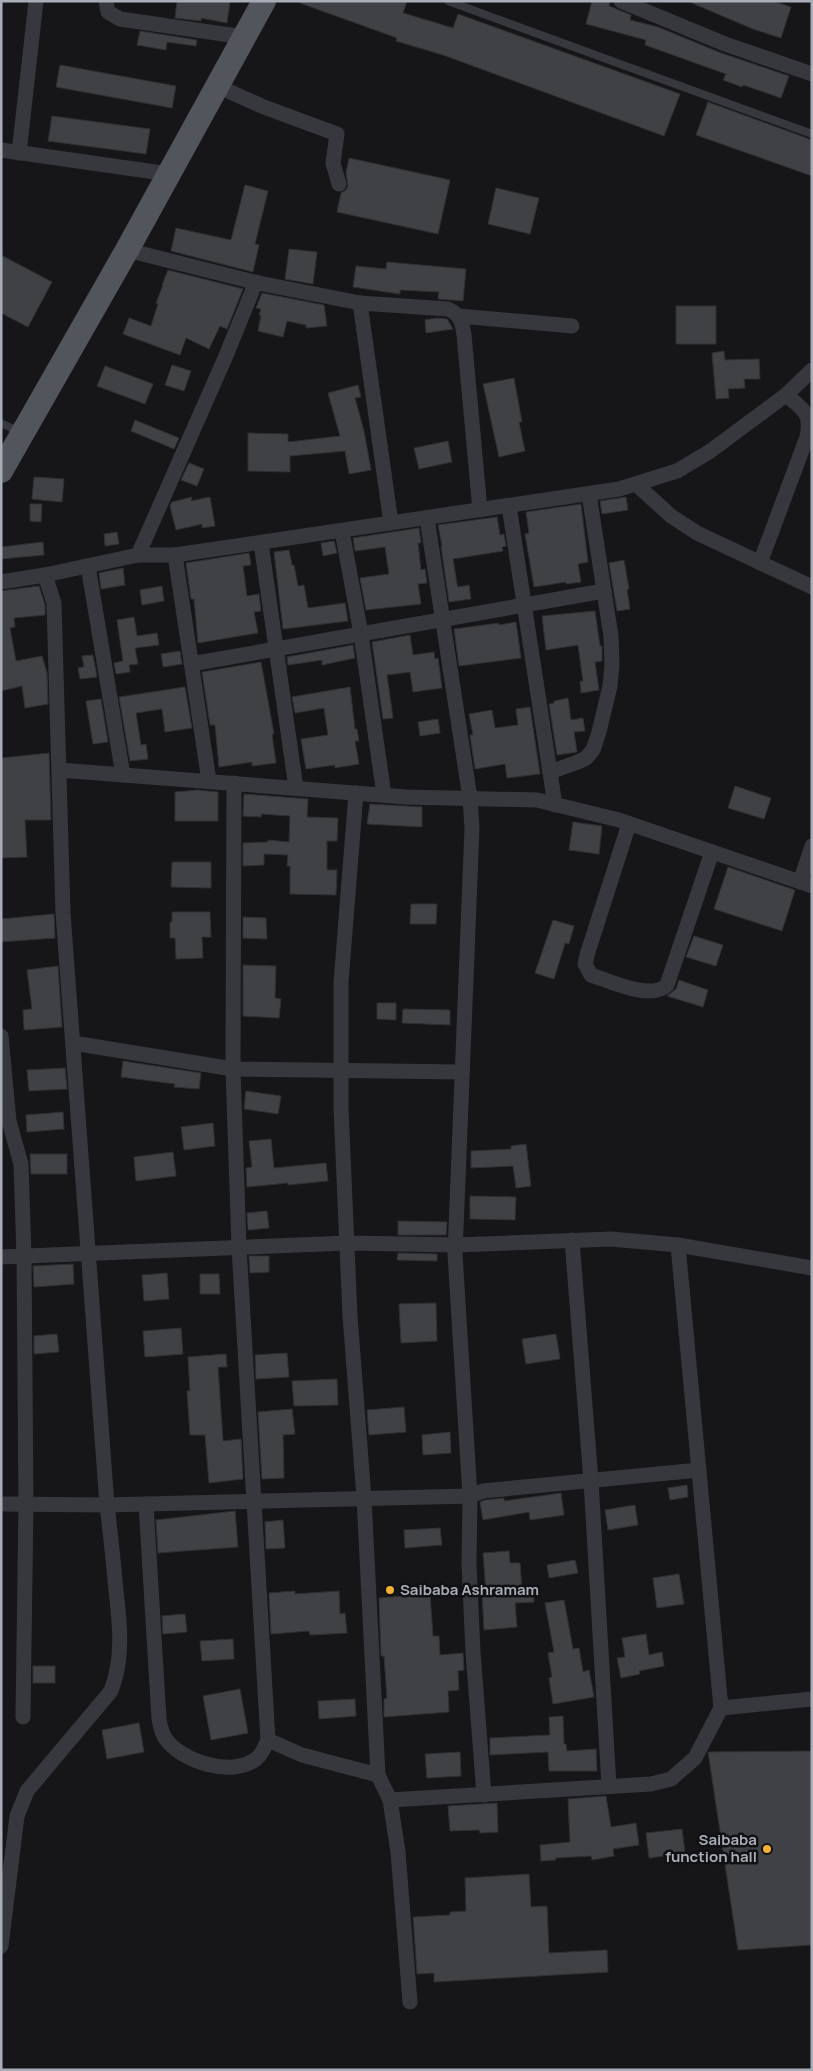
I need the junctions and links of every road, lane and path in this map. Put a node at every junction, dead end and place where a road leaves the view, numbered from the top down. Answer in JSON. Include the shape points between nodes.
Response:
{"nodes":[{"id":1,"x":36,"y":1,"type":"edge"},
{"id":2,"x":106,"y":1,"type":"edge"},
{"id":3,"x":264,"y":1,"type":"edge"},
{"id":4,"x":448,"y":1,"type":"edge"},
{"id":5,"x":621,"y":1,"type":"edge"},
{"id":6,"x":244,"y":36,"type":"junction"},
{"id":7,"x":812,"y":74,"type":"edge"},
{"id":8,"x":217,"y":86,"type":"junction"},
{"id":9,"x":812,"y":134,"type":"edge"},
{"id":10,"x":1,"y":150,"type":"edge"},
{"id":11,"x":19,"y":153,"type":"junction"},
{"id":12,"x":169,"y":174,"type":"junction"},
{"id":13,"x":339,"y":184,"type":"dead end"},
{"id":14,"x":127,"y":250,"type":"junction"},
{"id":15,"x":256,"y":282,"type":"junction"},
{"id":16,"x":360,"y":303,"type":"junction"},
{"id":17,"x":459,"y":316,"type":"junction"},
{"id":18,"x":572,"y":326,"type":"dead end"},
{"id":19,"x":812,"y":370,"type":"edge"},
{"id":20,"x":786,"y":395,"type":"junction"},
{"id":21,"x":1,"y":423,"type":"edge"},
{"id":22,"x":23,"y":433,"type":"junction"},
{"id":23,"x":1,"y":471,"type":"edge"},
{"id":24,"x":637,"y":484,"type":"junction"},
{"id":25,"x":589,"y":494,"type":"junction"},
{"id":26,"x":509,"y":506,"type":"junction"},
{"id":27,"x":480,"y":510,"type":"junction"},
{"id":28,"x":426,"y":518,"type":"junction"},
{"id":29,"x":391,"y":523,"type":"junction"},
{"id":30,"x":342,"y":530,"type":"junction"},
{"id":31,"x":261,"y":543,"type":"junction"},
{"id":32,"x":138,"y":555,"type":"junction"},
{"id":33,"x":175,"y":556,"type":"junction"},
{"id":34,"x":760,"y":563,"type":"junction"},
{"id":35,"x":88,"y":566,"type":"junction"},
{"id":36,"x":45,"y":575,"type":"junction"},
{"id":37,"x":1,"y":582,"type":"edge"},
{"id":38,"x":812,"y":587,"type":"edge"},
{"id":39,"x":604,"y":591,"type":"junction"},
{"id":40,"x":526,"y":605,"type":"junction"},
{"id":41,"x":442,"y":620,"type":"junction"},
{"id":42,"x":362,"y":634,"type":"junction"},
{"id":43,"x":276,"y":649,"type":"junction"},
{"id":44,"x":191,"y":664,"type":"junction"},
{"id":45,"x":59,"y":770,"type":"junction"},
{"id":46,"x":550,"y":772,"type":"junction"},
{"id":47,"x":123,"y":774,"type":"junction"},
{"id":48,"x":208,"y":782,"type":"junction"},
{"id":49,"x":234,"y":783,"type":"junction"},
{"id":50,"x":296,"y":788,"type":"junction"},
{"id":51,"x":356,"y":793,"type":"junction"},
{"id":52,"x":384,"y":795,"type":"junction"},
{"id":53,"x":470,"y":798,"type":"junction"},
{"id":54,"x":555,"y":805,"type":"junction"},
{"id":55,"x":629,"y":824,"type":"junction"},
{"id":56,"x":812,"y":846,"type":"edge"},
{"id":57,"x":712,"y":852,"type":"junction"},
{"id":58,"x":806,"y":884,"type":"edge"},
{"id":59,"x":1,"y":1036,"type":"edge"},
{"id":60,"x":73,"y":1042,"type":"junction"},
{"id":61,"x":234,"y":1069,"type":"junction"},
{"id":62,"x":341,"y":1070,"type":"junction"},
{"id":63,"x":462,"y":1072,"type":"junction"},
{"id":64,"x":572,"y":1240,"type":"junction"},
{"id":65,"x":348,"y":1243,"type":"junction"},
{"id":66,"x":678,"y":1244,"type":"junction"},
{"id":67,"x":456,"y":1245,"type":"junction"},
{"id":68,"x":239,"y":1248,"type":"junction"},
{"id":69,"x":90,"y":1254,"type":"junction"},
{"id":70,"x":24,"y":1256,"type":"junction"},
{"id":71,"x":1,"y":1257,"type":"edge"},
{"id":72,"x":812,"y":1268,"type":"edge"},
{"id":73,"x":699,"y":1470,"type":"junction"},
{"id":74,"x":591,"y":1481,"type":"junction"},
{"id":75,"x":470,"y":1496,"type":"junction"},
{"id":76,"x":364,"y":1498,"type":"junction"},
{"id":77,"x":254,"y":1500,"type":"junction"},
{"id":78,"x":1,"y":1504,"type":"edge"},
{"id":79,"x":26,"y":1504,"type":"junction"},
{"id":80,"x":146,"y":1504,"type":"junction"},
{"id":81,"x":107,"y":1505,"type":"junction"},
{"id":82,"x":812,"y":1699,"type":"edge"},
{"id":83,"x":720,"y":1708,"type":"junction"},
{"id":84,"x":22,"y":1717,"type":"dead end"},
{"id":85,"x":268,"y":1740,"type":"junction"},
{"id":86,"x":378,"y":1776,"type":"junction"},
{"id":87,"x":609,"y":1786,"type":"junction"},
{"id":88,"x":484,"y":1795,"type":"junction"},
{"id":89,"x":390,"y":1800,"type":"junction"},
{"id":90,"x":5,"y":1891,"type":"edge"},
{"id":91,"x":2,"y":1937,"type":"edge"},
{"id":92,"x":410,"y":2002,"type":"dead end"}],
"edges":[{"from":1,"to":11,"type":"street"},
{"from":2,"to":6,"type":"street","via":[[108,12],[120,19]]},
{"from":3,"to":6,"type":"main road"},
{"from":4,"to":9,"type":"lane"},
{"from":5,"to":7,"type":"street","via":[[725,44]]},
{"from":6,"to":8,"type":"main road"},
{"from":8,"to":12,"type":"main road"},
{"from":8,"to":13,"type":"street","via":[[264,108],[337,134],[333,163]]},
{"from":10,"to":11,"type":"street"},
{"from":11,"to":12,"type":"street"},
{"from":12,"to":14,"type":"main road"},
{"from":14,"to":15,"type":"street"},
{"from":14,"to":22,"type":"main road"},
{"from":15,"to":16,"type":"street"},
{"from":15,"to":32,"type":"street"},
{"from":16,"to":17,"type":"street","via":[[448,309]]},
{"from":16,"to":29,"type":"street"},
{"from":17,"to":18,"type":"street"},
{"from":17,"to":27,"type":"street","via":[[464,335]]},
{"from":19,"to":20,"type":"street"},
{"from":20,"to":24,"type":"street","via":[[709,452],[677,471]]},
{"from":20,"to":34,"type":"street","via":[[805,411],[810,425]]},
{"from":21,"to":22,"type":"lane"},
{"from":22,"to":23,"type":"main road"},
{"from":24,"to":25,"type":"street"},
{"from":24,"to":34,"type":"street","via":[[671,516],[697,534]]},
{"from":25,"to":26,"type":"street"},
{"from":25,"to":39,"type":"street"},
{"from":26,"to":27,"type":"street"},
{"from":26,"to":40,"type":"street"},
{"from":27,"to":28,"type":"street"},
{"from":28,"to":29,"type":"street"},
{"from":28,"to":41,"type":"street"},
{"from":29,"to":30,"type":"street"},
{"from":30,"to":31,"type":"street"},
{"from":30,"to":42,"type":"street"},
{"from":31,"to":33,"type":"street"},
{"from":31,"to":43,"type":"street"},
{"from":32,"to":33,"type":"street"},
{"from":32,"to":35,"type":"street"},
{"from":33,"to":44,"type":"street"},
{"from":34,"to":38,"type":"street"},
{"from":35,"to":36,"type":"street"},
{"from":35,"to":47,"type":"street"},
{"from":36,"to":37,"type":"street"},
{"from":36,"to":45,"type":"street","via":[[54,603]]},
{"from":39,"to":40,"type":"street"},
{"from":39,"to":46,"type":"street","via":[[612,665],[599,732],[593,750],[586,758]]},
{"from":40,"to":41,"type":"street"},
{"from":40,"to":46,"type":"street"},
{"from":41,"to":42,"type":"street"},
{"from":41,"to":53,"type":"street"},
{"from":42,"to":43,"type":"street"},
{"from":42,"to":52,"type":"street"},
{"from":43,"to":44,"type":"street"},
{"from":43,"to":50,"type":"street"},
{"from":44,"to":48,"type":"street"},
{"from":45,"to":47,"type":"street"},
{"from":45,"to":60,"type":"street","via":[[63,913]]},
{"from":46,"to":54,"type":"street"},
{"from":47,"to":48,"type":"street"},
{"from":48,"to":49,"type":"street"},
{"from":49,"to":50,"type":"street"},
{"from":49,"to":61,"type":"street"},
{"from":50,"to":51,"type":"street"},
{"from":51,"to":52,"type":"street"},
{"from":51,"to":62,"type":"street","via":[[341,982]]},
{"from":52,"to":53,"type":"street"},
{"from":53,"to":54,"type":"street","via":[[537,800]]},
{"from":53,"to":63,"type":"street","via":[[472,828]]},
{"from":54,"to":55,"type":"street"},
{"from":55,"to":57,"type":"street"},
{"from":55,"to":57,"type":"street","via":[[587,955],[585,964],[591,974],[646,992],[659,991],[667,985]]},
{"from":56,"to":58,"type":"street"},
{"from":57,"to":58,"type":"street"},
{"from":59,"to":70,"type":"street","via":[[9,1121],[21,1164]]},
{"from":60,"to":61,"type":"street"},
{"from":60,"to":69,"type":"street"},
{"from":61,"to":62,"type":"street"},
{"from":61,"to":68,"type":"street"},
{"from":62,"to":63,"type":"street"},
{"from":62,"to":65,"type":"street"},
{"from":63,"to":67,"type":"street"},
{"from":64,"to":66,"type":"street"},
{"from":64,"to":67,"type":"street"},
{"from":64,"to":74,"type":"street"},
{"from":65,"to":67,"type":"street"},
{"from":65,"to":68,"type":"street"},
{"from":65,"to":76,"type":"street","via":[[350,1316]]},
{"from":66,"to":72,"type":"street"},
{"from":66,"to":73,"type":"street"},
{"from":67,"to":75,"type":"street"},
{"from":68,"to":69,"type":"street"},
{"from":68,"to":77,"type":"street"},
{"from":69,"to":70,"type":"street"},
{"from":69,"to":81,"type":"street"},
{"from":70,"to":71,"type":"street"},
{"from":70,"to":79,"type":"street"},
{"from":73,"to":74,"type":"street"},
{"from":73,"to":83,"type":"street"},
{"from":74,"to":75,"type":"street","via":[[483,1491]]},
{"from":74,"to":87,"type":"street"},
{"from":75,"to":76,"type":"street"},
{"from":75,"to":88,"type":"street","via":[[473,1652]]},
{"from":76,"to":77,"type":"street"},
{"from":76,"to":86,"type":"street"},
{"from":77,"to":80,"type":"street"},
{"from":77,"to":85,"type":"street"},
{"from":78,"to":79,"type":"street"},
{"from":79,"to":81,"type":"street"},
{"from":79,"to":84,"type":"street"},
{"from":80,"to":81,"type":"street"},
{"from":80,"to":85,"type":"street","via":[[158,1720],[164,1737],[194,1760],[220,1767],[247,1764],[256,1759]]},
{"from":81,"to":90,"type":"street","via":[[120,1629],[117,1676],[111,1691],[22,1802]]},
{"from":82,"to":83,"type":"street"},
{"from":83,"to":87,"type":"street","via":[[695,1758],[682,1772],[672,1779],[651,1784]]},
{"from":85,"to":86,"type":"street","via":[[302,1755]]},
{"from":86,"to":89,"type":"street"},
{"from":87,"to":88,"type":"street"},
{"from":88,"to":89,"type":"street"},
{"from":89,"to":92,"type":"street","via":[[398,1852]]},
{"from":90,"to":91,"type":"street"}]}
